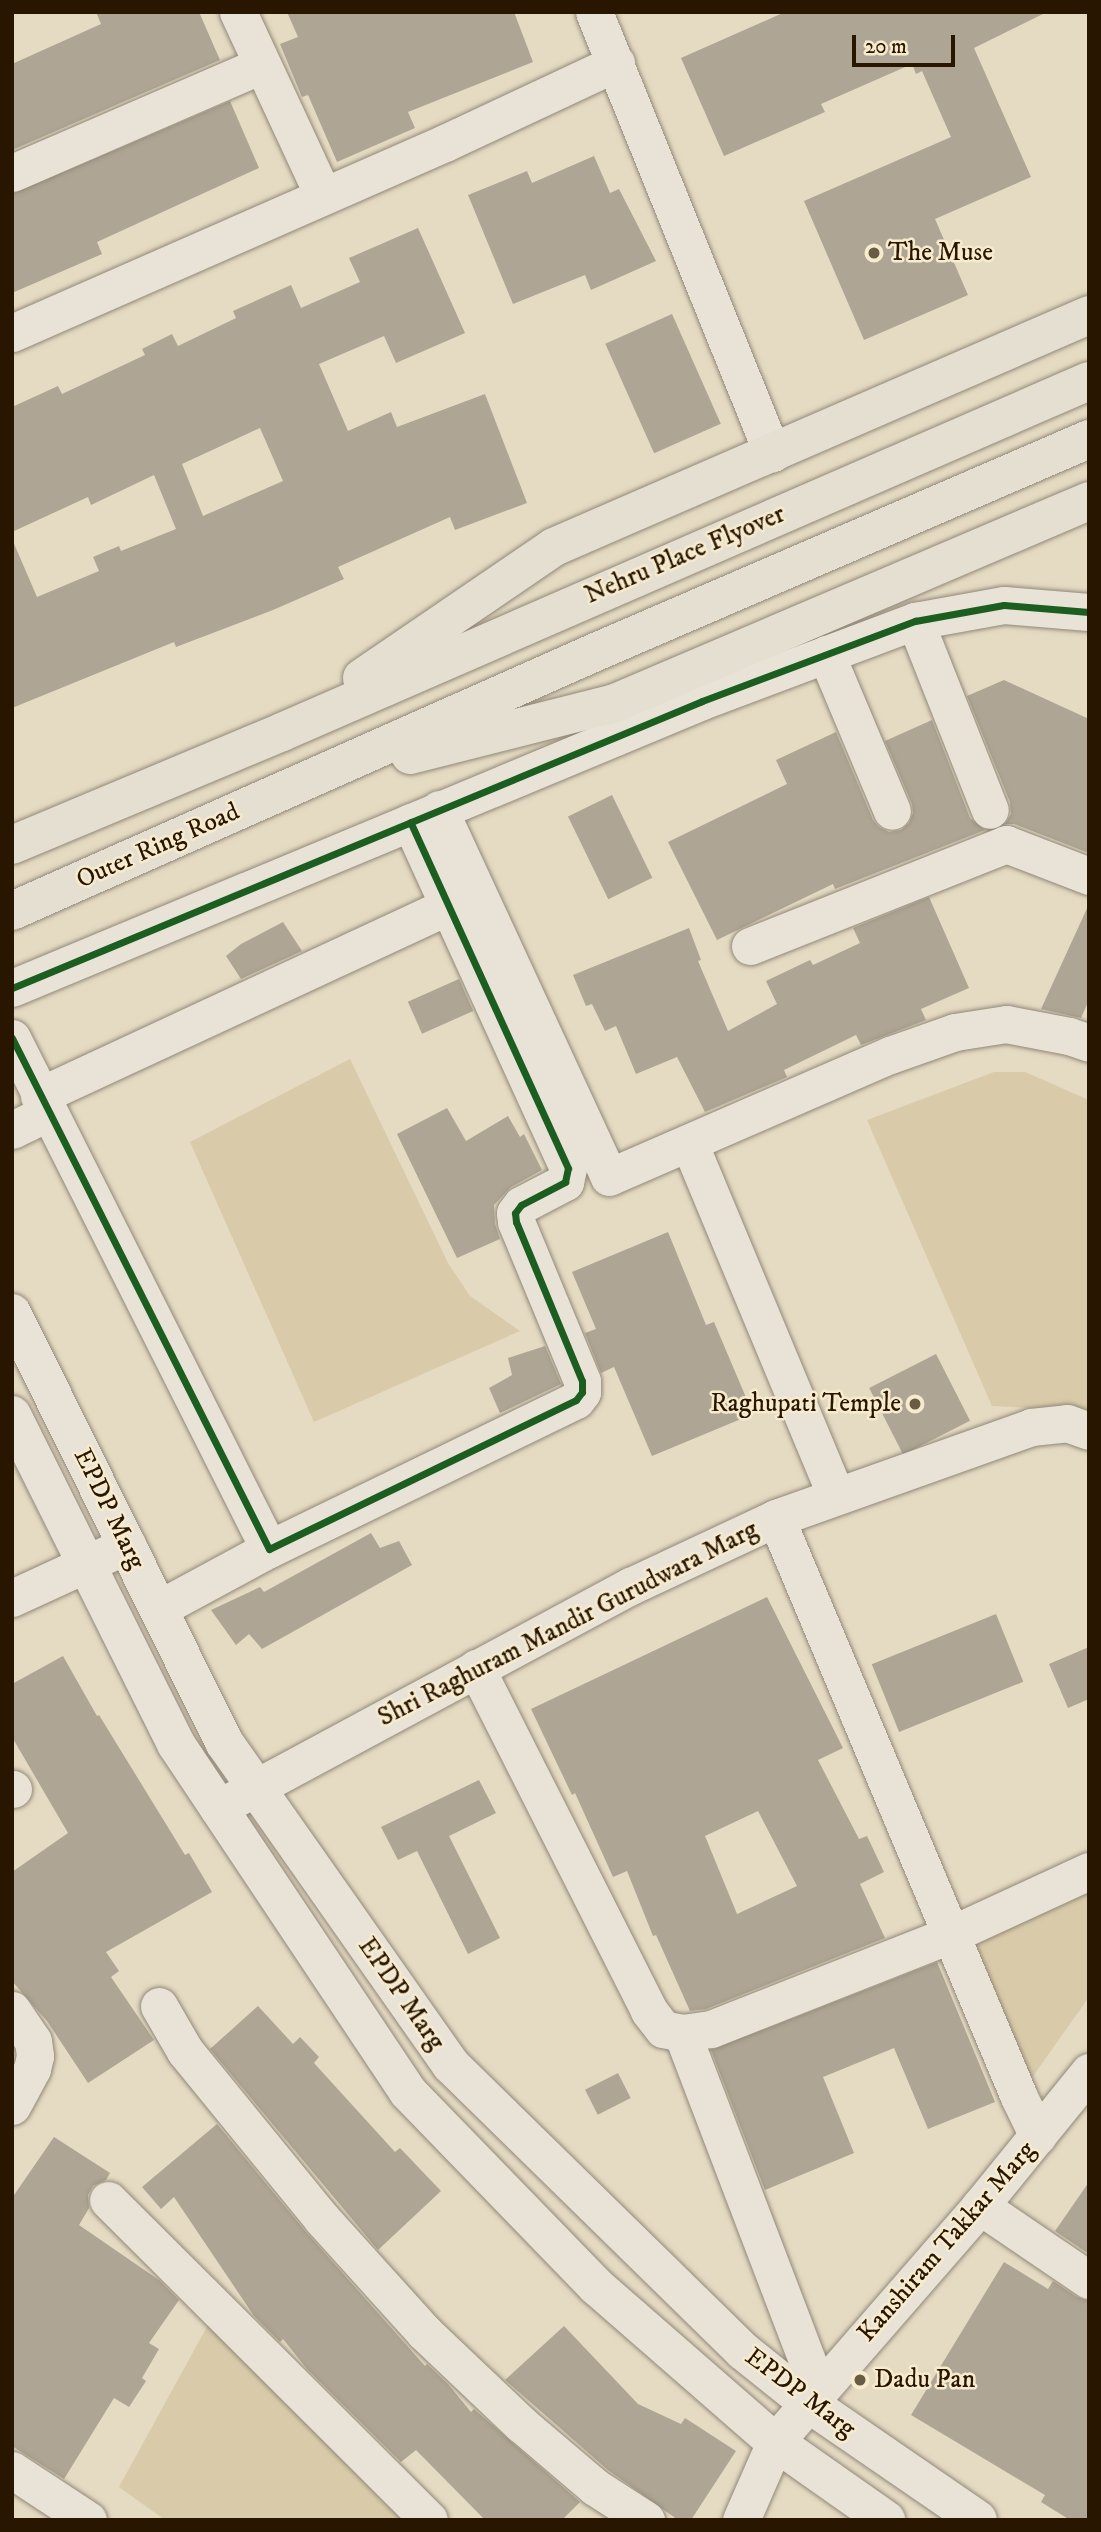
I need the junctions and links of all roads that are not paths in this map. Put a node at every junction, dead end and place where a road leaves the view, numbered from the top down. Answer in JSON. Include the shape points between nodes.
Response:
{"nodes":[{"id":1,"x":238,"y":12,"type":"edge"},
{"id":2,"x":594,"y":12,"type":"edge"},
{"id":3,"x":616,"y":63,"type":"junction"},
{"id":4,"x":261,"y":65,"type":"junction"},
{"id":5,"x":12,"y":173,"type":"edge"},
{"id":6,"x":323,"y":195,"type":"junction"},
{"id":7,"x":1089,"y":315,"type":"edge"},
{"id":8,"x":12,"y":333,"type":"edge"},
{"id":9,"x":1089,"y":381,"type":"edge"},
{"id":10,"x":1089,"y":439,"type":"edge"},
{"id":11,"x":772,"y":453,"type":"junction"},
{"id":12,"x":1089,"y":501,"type":"edge"},
{"id":13,"x":1089,"y":612,"type":"edge"},
{"id":14,"x":915,"y":621,"type":"junction"},
{"id":15,"x":826,"y":654,"type":"junction"},
{"id":16,"x":282,"y":732,"type":"junction"},
{"id":17,"x":305,"y":781,"type":"junction"},
{"id":18,"x":990,"y":810,"type":"dead end"},
{"id":19,"x":892,"y":811,"type":"dead end"},
{"id":20,"x":424,"y":815,"type":"junction"},
{"id":21,"x":12,"y":845,"type":"edge"},
{"id":22,"x":1089,"y":876,"type":"edge"},
{"id":23,"x":28,"y":904,"type":"edge"},
{"id":24,"x":449,"y":906,"type":"junction"},
{"id":25,"x":12,"y":922,"type":"edge"},
{"id":26,"x":750,"y":946,"type":"dead end"},
{"id":27,"x":12,"y":988,"type":"edge"},
{"id":28,"x":12,"y":1038,"type":"edge"},
{"id":29,"x":1089,"y":1043,"type":"edge"},
{"id":30,"x":43,"y":1104,"type":"junction"},
{"id":31,"x":12,"y":1130,"type":"edge"},
{"id":32,"x":690,"y":1145,"type":"junction"},
{"id":33,"x":12,"y":1313,"type":"edge"},
{"id":34,"x":12,"y":1415,"type":"edge"},
{"id":35,"x":1089,"y":1431,"type":"edge"},
{"id":36,"x":836,"y":1496,"type":"junction"},
{"id":37,"x":776,"y":1518,"type":"junction"},
{"id":38,"x":127,"y":1545,"type":"junction"},
{"id":39,"x":269,"y":1549,"type":"junction"},
{"id":40,"x":87,"y":1564,"type":"junction"},
{"id":41,"x":13,"y":1596,"type":"edge"},
{"id":42,"x":158,"y":1609,"type":"junction"},
{"id":43,"x":476,"y":1668,"type":"junction"},
{"id":44,"x":256,"y":1788,"type":"junction"},
{"id":45,"x":218,"y":1808,"type":"junction"},
{"id":46,"x":1089,"y":1871,"type":"edge"},
{"id":47,"x":952,"y":1934,"type":"junction"},
{"id":48,"x":159,"y":2006,"type":"dead end"},
{"id":49,"x":12,"y":2010,"type":"edge"},
{"id":50,"x":682,"y":2033,"type":"junction"},
{"id":51,"x":1089,"y":2072,"type":"edge"},
{"id":52,"x":12,"y":2106,"type":"edge"},
{"id":53,"x":1038,"y":2136,"type":"junction"},
{"id":54,"x":108,"y":2200,"type":"dead end"},
{"id":55,"x":980,"y":2206,"type":"junction"},
{"id":56,"x":1089,"y":2280,"type":"edge"},
{"id":57,"x":814,"y":2397,"type":"junction"},
{"id":58,"x":775,"y":2442,"type":"junction"},
{"id":59,"x":12,"y":2470,"type":"edge"},
{"id":60,"x":88,"y":2520,"type":"edge"},
{"id":61,"x":429,"y":2520,"type":"edge"},
{"id":62,"x":646,"y":2520,"type":"edge"},
{"id":63,"x":741,"y":2520,"type":"edge"},
{"id":64,"x":886,"y":2520,"type":"edge"},
{"id":65,"x":978,"y":2520,"type":"edge"}],
"edges":[{"from":1,"to":4,"type":"street"},
{"from":2,"to":3,"type":"street"},
{"from":3,"to":6,"type":"street"},
{"from":3,"to":11,"type":"street"},
{"from":4,"to":5,"type":"street"},
{"from":4,"to":6,"type":"street"},
{"from":6,"to":8,"type":"street"},
{"from":7,"to":11,"type":"main road"},
{"from":9,"to":16,"type":"main road","name":"Nehru Place Flyover"},
{"from":10,"to":17,"type":"main road","name":"Nehru Place Flyover"},
{"from":11,"to":16,"type":"main road","via":[[554,547]]},
{"from":12,"to":17,"type":"main road","via":[[615,703]]},
{"from":13,"to":14,"type":"street","via":[[1004,605]]},
{"from":14,"to":15,"type":"street"},
{"from":14,"to":18,"type":"street"},
{"from":15,"to":19,"type":"street"},
{"from":15,"to":20,"type":"street"},
{"from":16,"to":21,"type":"main road"},
{"from":17,"to":23,"type":"main road","name":"Outer Ring Road"},
{"from":20,"to":24,"type":"street"},
{"from":20,"to":27,"type":"street"},
{"from":20,"to":32,"type":"street","via":[[610,1177]]},
{"from":22,"to":26,"type":"street","via":[[1006,844]]},
{"from":23,"to":25,"type":"main road"},
{"from":24,"to":30,"type":"street"},
{"from":24,"to":39,"type":"street","via":[[568,1168],[565,1182],[521,1205],[516,1222],[582,1381],[582,1392],[576,1400]]},
{"from":28,"to":30,"type":"street"},
{"from":29,"to":32,"type":"street","via":[[1006,1024],[956,1032],[890,1055]]},
{"from":30,"to":31,"type":"street"},
{"from":30,"to":39,"type":"street"},
{"from":32,"to":36,"type":"street"},
{"from":33,"to":38,"type":"main road","name":"EPDP Marg"},
{"from":34,"to":40,"type":"main road","name":"EPDP Marg"},
{"from":35,"to":36,"type":"street","name":"Shri Raghuram Mandir Gurudwara Marg","via":[[1067,1423],[1031,1427]]},
{"from":36,"to":37,"type":"street","name":"Shri Raghuram Mandir Gurudwara Marg"},
{"from":37,"to":43,"type":"street","name":"Shri Raghuram Mandir Gurudwara Marg","via":[[631,1586]]},
{"from":37,"to":47,"type":"street"},
{"from":38,"to":40,"type":"street"},
{"from":38,"to":42,"type":"main road","name":"EPDP Marg"},
{"from":39,"to":42,"type":"street"},
{"from":40,"to":41,"type":"street"},
{"from":40,"to":45,"type":"main road","name":"EPDP Marg","via":[[176,1744]]},
{"from":42,"to":44,"type":"main road","name":"EPDP Marg","via":[[224,1742]]},
{"from":43,"to":44,"type":"street","name":"Shri Raghuram Mandir Gurudwara Marg"},
{"from":43,"to":50,"type":"street","via":[[649,2011],[663,2029]]},
{"from":44,"to":45,"type":"street","name":"Shri Raghuram Mandir Gurudwara Marg"},
{"from":44,"to":57,"type":"main road","name":"EPDP Marg","via":[[452,2066],[743,2351]]},
{"from":45,"to":58,"type":"main road","name":"EPDP Marg","via":[[408,2092],[596,2286]]},
{"from":46,"to":47,"type":"street"},
{"from":47,"to":50,"type":"street","via":[[710,2029]]},
{"from":47,"to":53,"type":"street"},
{"from":48,"to":62,"type":"street","via":[[185,2050],[424,2332],[595,2487]]},
{"from":49,"to":52,"type":"street","via":[[33,2041],[35,2056]]},
{"from":50,"to":57,"type":"street"},
{"from":51,"to":53,"type":"street","name":"Kanshiram Takkar Marg"},
{"from":53,"to":55,"type":"street","name":"Kanshiram Takkar Marg"},
{"from":54,"to":61,"type":"street"},
{"from":55,"to":56,"type":"street"},
{"from":55,"to":57,"type":"street","name":"Kanshiram Takkar Marg"},
{"from":57,"to":58,"type":"street","name":"Kanshiram Takkar Marg"},
{"from":57,"to":65,"type":"main road","name":"EPDP Marg"},
{"from":58,"to":63,"type":"street","name":"Kanshiram Takkar Marg"},
{"from":58,"to":64,"type":"main road","name":"EPDP Marg"},
{"from":59,"to":60,"type":"street"}]}
